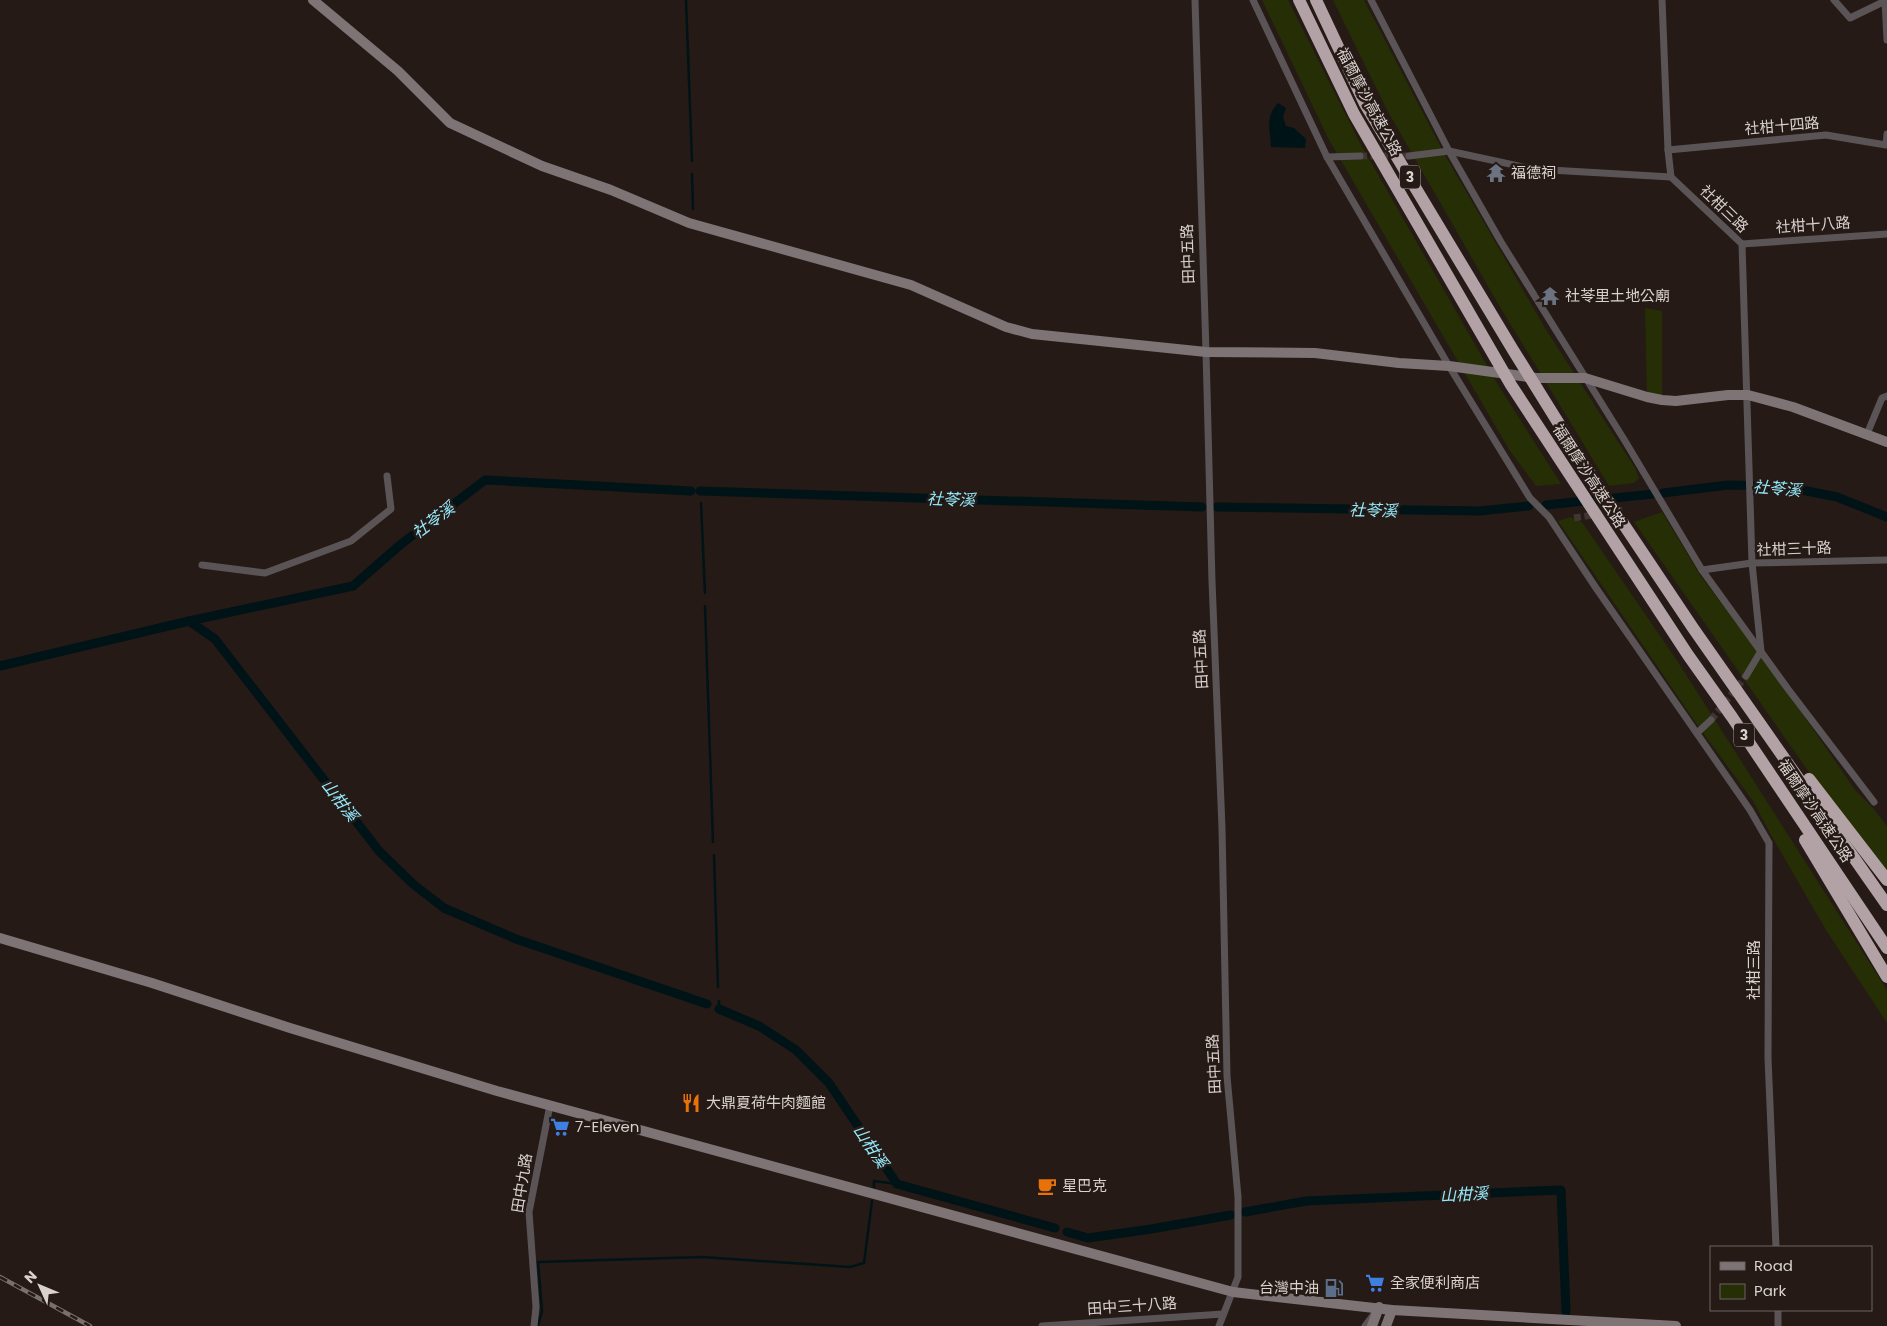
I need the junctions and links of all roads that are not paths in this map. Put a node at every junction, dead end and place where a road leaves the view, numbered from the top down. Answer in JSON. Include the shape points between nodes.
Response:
{"nodes":[{"id":1,"x":313,"y":0,"type":"edge"},
{"id":2,"x":1194,"y":0,"type":"edge"},
{"id":3,"x":1253,"y":0,"type":"edge"},
{"id":4,"x":1299,"y":0,"type":"edge"},
{"id":5,"x":1316,"y":0,"type":"edge"},
{"id":6,"x":1371,"y":0,"type":"edge"},
{"id":7,"x":1662,"y":0,"type":"edge"},
{"id":8,"x":1834,"y":0,"type":"edge"},
{"id":9,"x":1885,"y":0,"type":"edge"},
{"id":10,"x":1887,"y":40,"type":"edge"},
{"id":11,"x":1887,"y":134,"type":"edge"},
{"id":12,"x":1668,"y":150,"type":"junction"},
{"id":13,"x":1449,"y":151,"type":"junction"},
{"id":14,"x":1360,"y":156,"type":"tunnel mouth"},
{"id":15,"x":1409,"y":156,"type":"tunnel mouth"},
{"id":16,"x":1327,"y":157,"type":"junction"},
{"id":17,"x":1671,"y":177,"type":"junction"},
{"id":18,"x":1887,"y":234,"type":"edge"},
{"id":19,"x":1742,"y":244,"type":"junction"},
{"id":20,"x":1206,"y":352,"type":"junction"},
{"id":21,"x":1449,"y":366,"type":"junction"},
{"id":22,"x":1585,"y":378,"type":"junction"},
{"id":23,"x":1748,"y":395,"type":"junction"},
{"id":24,"x":1887,"y":396,"type":"edge"},
{"id":25,"x":1867,"y":434,"type":"junction"},
{"id":26,"x":1887,"y":442,"type":"edge"},
{"id":27,"x":387,"y":476,"type":"dead end"},
{"id":28,"x":1887,"y":560,"type":"edge"},
{"id":29,"x":1752,"y":563,"type":"junction"},
{"id":30,"x":202,"y":565,"type":"dead end"},
{"id":31,"x":1702,"y":570,"type":"junction"},
{"id":32,"x":1710,"y":651,"type":"junction"},
{"id":33,"x":1761,"y":651,"type":"junction"},
{"id":34,"x":1746,"y":676,"type":"tunnel mouth"},
{"id":35,"x":1732,"y":717,"type":"junction"},
{"id":36,"x":1711,"y":720,"type":"tunnel mouth"},
{"id":37,"x":1697,"y":733,"type":"junction"},
{"id":38,"x":1874,"y":802,"type":"dead end"},
{"id":39,"x":1887,"y":880,"type":"edge"},
{"id":40,"x":1887,"y":905,"type":"edge"},
{"id":41,"x":0,"y":938,"type":"edge"},
{"id":42,"x":1887,"y":948,"type":"edge"},
{"id":43,"x":1887,"y":977,"type":"edge"},
{"id":44,"x":550,"y":1105,"type":"junction"},
{"id":45,"x":1776,"y":1246,"type":"edge"},
{"id":46,"x":1233,"y":1292,"type":"junction"},
{"id":47,"x":1379,"y":1307,"type":"junction"},
{"id":48,"x":1392,"y":1310,"type":"junction"},
{"id":49,"x":1778,"y":1311,"type":"edge"},
{"id":50,"x":1223,"y":1314,"type":"junction"},
{"id":51,"x":534,"y":1326,"type":"edge"},
{"id":52,"x":1042,"y":1326,"type":"edge"},
{"id":53,"x":1219,"y":1326,"type":"edge"},
{"id":54,"x":1365,"y":1326,"type":"edge"},
{"id":55,"x":1372,"y":1326,"type":"edge"},
{"id":56,"x":1386,"y":1326,"type":"edge"},
{"id":57,"x":1392,"y":1326,"type":"edge"},
{"id":58,"x":1676,"y":1326,"type":"edge"},
{"id":59,"x":1778,"y":1326,"type":"edge"}],
"edges":[{"from":1,"to":20,"type":"main road","via":[[398,71],[450,124],[542,166],[611,190],[689,223],[911,285],[1006,327],[1032,334]]},
{"from":2,"to":20,"type":"street","name":"田中五路"},
{"from":3,"to":16,"type":"street","name":"社柑三路"},
{"from":4,"to":35,"type":"highway","name":"福爾摩沙高速公路","number":"3","via":[[1354,114],[1511,385]]},
{"from":5,"to":32,"type":"highway","name":"福爾摩沙高速公路","number":"3","via":[[1365,104],[1513,350],[1592,476]]},
{"from":6,"to":13,"type":"street"},
{"from":7,"to":12,"type":"street"},
{"from":8,"to":9,"type":"street","via":[[1850,18]]},
{"from":9,"to":10,"type":"street"},
{"from":11,"to":12,"type":"street","name":"社柑十四路","via":[[1886,145],[1826,135]]},
{"from":12,"to":17,"type":"street"},
{"from":13,"to":15,"type":"street"},
{"from":13,"to":17,"type":"street","via":[[1533,169]]},
{"from":13,"to":22,"type":"street"},
{"from":14,"to":16,"type":"street"},
{"from":16,"to":21,"type":"street","name":"社柑三路"},
{"from":17,"to":19,"type":"street","name":"社柑三路"},
{"from":18,"to":19,"type":"street","name":"社柑十八路"},
{"from":19,"to":23,"type":"street","name":"社柑三路"},
{"from":20,"to":21,"type":"main road","via":[[1315,353]]},
{"from":20,"to":46,"type":"street","name":"田中五路","via":[[1227,1076],[1238,1188],[1238,1277]]},
{"from":21,"to":22,"type":"main road","via":[[1536,378]]},
{"from":21,"to":37,"type":"street","name":"社柑三路","via":[[1530,498],[1549,517]]},
{"from":22,"to":23,"type":"main road","via":[[1662,400]]},
{"from":22,"to":31,"type":"street"},
{"from":23,"to":25,"type":"main road","via":[[1793,406]]},
{"from":23,"to":29,"type":"street","name":"社柑三路"},
{"from":24,"to":25,"type":"street","via":[[1882,398]]},
{"from":25,"to":26,"type":"main road"},
{"from":27,"to":30,"type":"street","via":[[391,509],[351,541],[265,573]]},
{"from":28,"to":29,"type":"street","name":"社柑三十路"},
{"from":29,"to":31,"type":"street","name":"社柑三十路"},
{"from":29,"to":33,"type":"street"},
{"from":31,"to":33,"type":"street"},
{"from":32,"to":39,"type":"highway"},
{"from":32,"to":40,"type":"highway","name":"福爾摩沙高速公路","number":"3"},
{"from":33,"to":34,"type":"street"},
{"from":33,"to":38,"type":"street"},
{"from":35,"to":42,"type":"highway","name":"福爾摩沙高速公路","number":"3"},
{"from":35,"to":43,"type":"highway"},
{"from":36,"to":37,"type":"street"},
{"from":37,"to":45,"type":"street","name":"社柑三路","via":[[1769,843],[1768,1058]]},
{"from":41,"to":44,"type":"main road"},
{"from":44,"to":46,"type":"main road"},
{"from":44,"to":51,"type":"street","name":"田中九路","via":[[529,1212],[536,1307]]},
{"from":46,"to":47,"type":"main road"},
{"from":46,"to":50,"type":"street","name":"田中五路"},
{"from":47,"to":48,"type":"main road"},
{"from":47,"to":54,"type":"street"},
{"from":47,"to":55,"type":"main road"},
{"from":48,"to":56,"type":"main road"},
{"from":48,"to":57,"type":"street"},
{"from":48,"to":58,"type":"main road"},
{"from":49,"to":59,"type":"street"},
{"from":50,"to":52,"type":"street","name":"田中三十八路"},
{"from":50,"to":53,"type":"street","name":"田中五路"}]}
